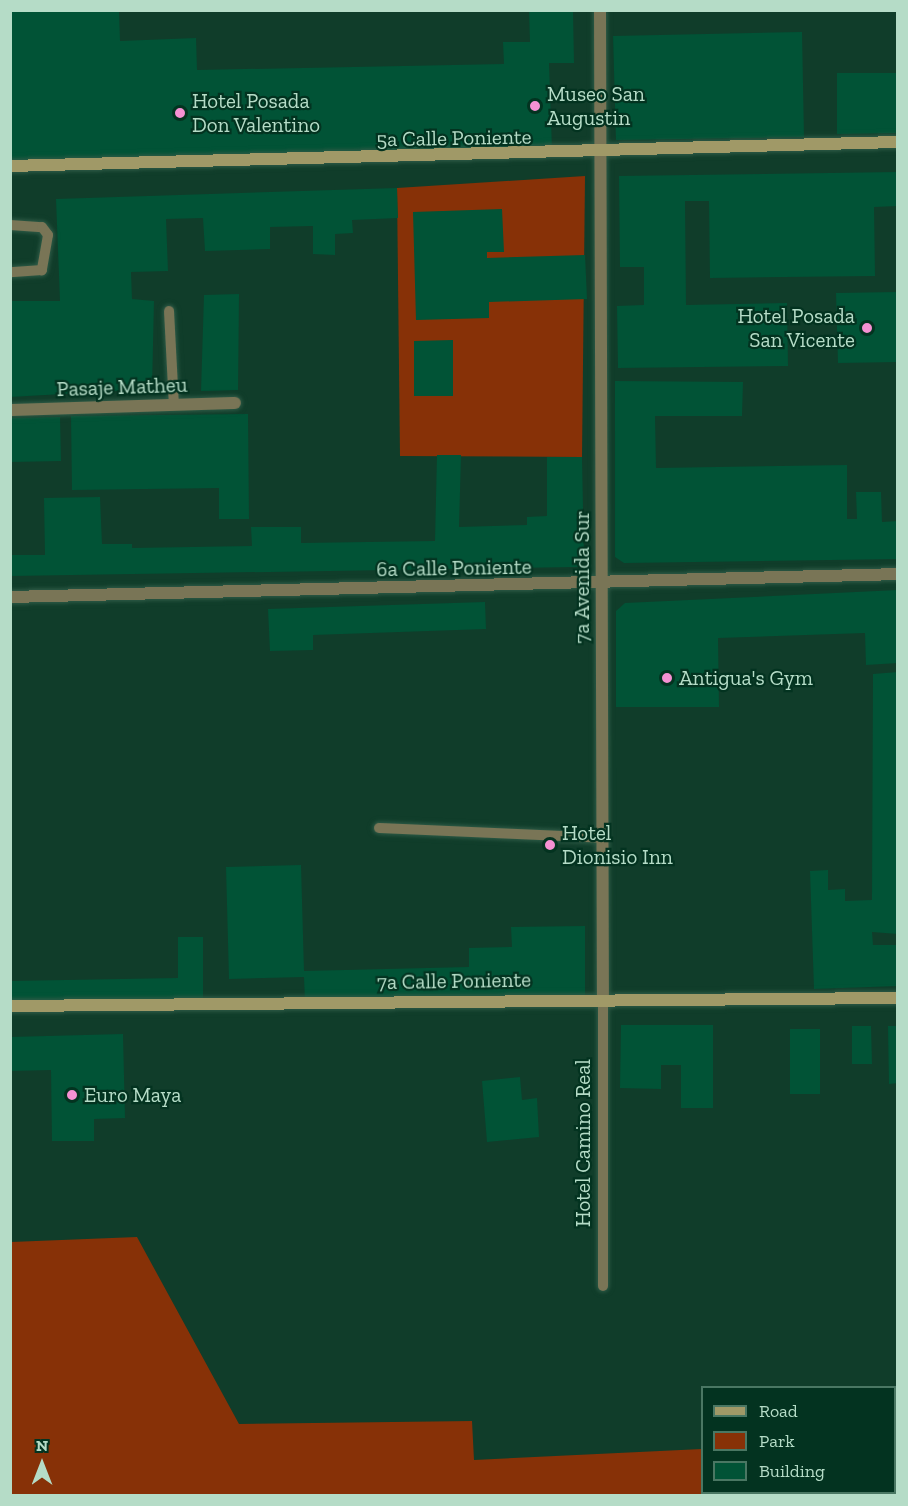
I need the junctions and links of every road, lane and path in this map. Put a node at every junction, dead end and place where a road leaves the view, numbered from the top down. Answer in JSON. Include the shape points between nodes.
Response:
{"nodes":[{"id":1,"x":600,"y":10,"type":"edge"},
{"id":2,"x":897,"y":142,"type":"edge"},
{"id":3,"x":599,"y":154,"type":"junction"},
{"id":4,"x":10,"y":166,"type":"edge"},
{"id":5,"x":10,"y":225,"type":"edge"},
{"id":6,"x":10,"y":272,"type":"edge"},
{"id":7,"x":169,"y":311,"type":"dead end"},
{"id":8,"x":235,"y":403,"type":"dead end"},
{"id":9,"x":174,"y":405,"type":"junction"},
{"id":10,"x":10,"y":410,"type":"edge"},
{"id":11,"x":897,"y":574,"type":"edge"},
{"id":12,"x":602,"y":585,"type":"junction"},
{"id":13,"x":10,"y":597,"type":"edge"},
{"id":14,"x":380,"y":828,"type":"dead end"},
{"id":15,"x":604,"y":838,"type":"junction"},
{"id":16,"x":897,"y":998,"type":"edge"},
{"id":17,"x":603,"y":999,"type":"junction"},
{"id":18,"x":10,"y":1006,"type":"edge"},
{"id":19,"x":603,"y":1286,"type":"dead end"}],
"edges":[{"from":1,"to":3,"type":"street","name":"7a Avenida Sur"},
{"from":2,"to":3,"type":"main road","name":"5a Calle Poniente"},
{"from":3,"to":4,"type":"main road","name":"5a Calle Poniente"},
{"from":3,"to":12,"type":"street","name":"7a Avenida Sur"},
{"from":5,"to":6,"type":"lane","via":[[42,227],[48,235],[42,270]]},
{"from":7,"to":9,"type":"lane"},
{"from":8,"to":9,"type":"street","name":"Pasaje Matheu"},
{"from":9,"to":10,"type":"street","name":"Pasaje Matheu"},
{"from":11,"to":12,"type":"street","name":"6a Calle Poniente"},
{"from":12,"to":13,"type":"street","name":"6a Calle Poniente"},
{"from":12,"to":15,"type":"street","name":"7a Avenida Sur"},
{"from":14,"to":15,"type":"lane"},
{"from":15,"to":17,"type":"street","name":"7a Avenida Sur"},
{"from":16,"to":17,"type":"main road","name":"7a Calle Poniente"},
{"from":17,"to":18,"type":"main road","name":"7a Calle Poniente"},
{"from":17,"to":19,"type":"lane","name":"Hotel Camino Real"}]}
